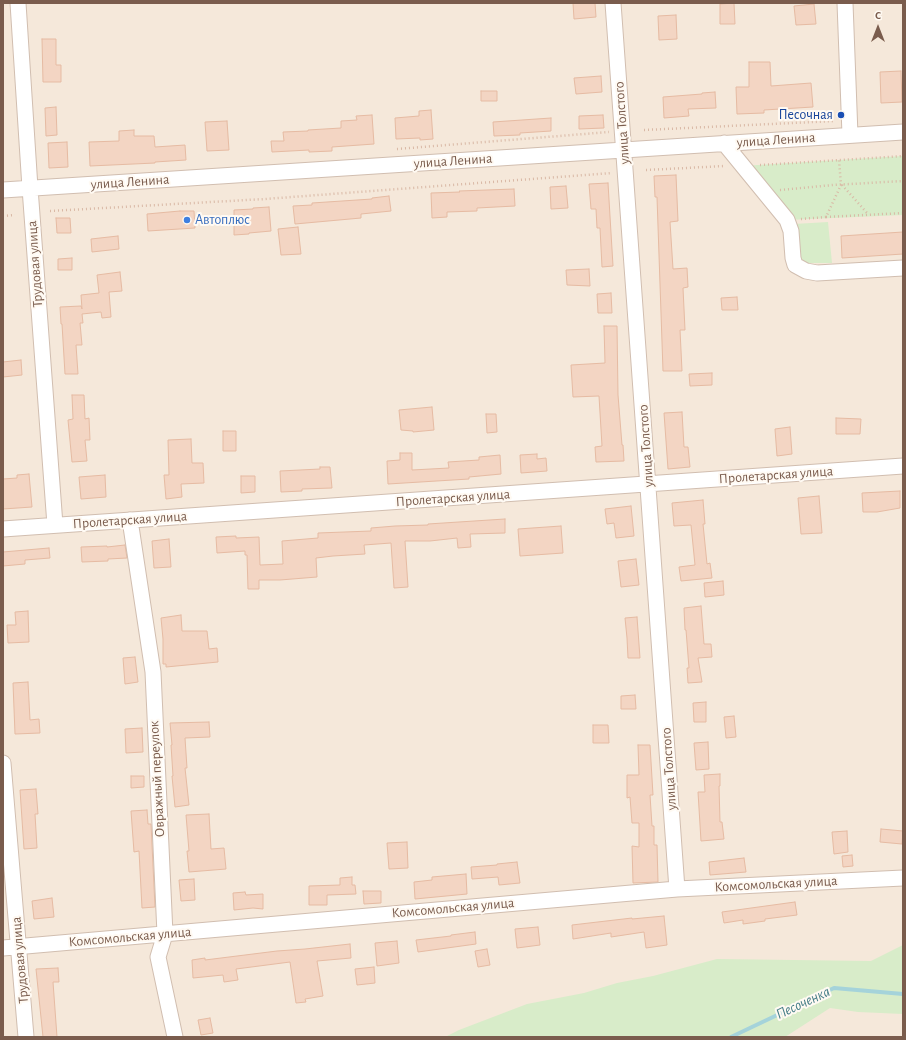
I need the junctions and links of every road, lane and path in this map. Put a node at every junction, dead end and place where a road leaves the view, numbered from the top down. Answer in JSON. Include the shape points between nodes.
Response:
{"nodes":[{"id":1,"x":18,"y":3,"type":"edge"},
{"id":2,"x":613,"y":3,"type":"edge"},
{"id":3,"x":845,"y":3,"type":"edge"},
{"id":4,"x":849,"y":120,"type":"junction"},
{"id":5,"x":644,"y":130,"type":"dead end"},
{"id":6,"x":903,"y":132,"type":"edge"},
{"id":7,"x":850,"y":135,"type":"junction"},
{"id":8,"x":724,"y":143,"type":"junction"},
{"id":9,"x":624,"y":149,"type":"junction"},
{"id":10,"x":903,"y":156,"type":"edge"},
{"id":11,"x":839,"y":160,"type":"junction"},
{"id":12,"x":742,"y":166,"type":"junction"},
{"id":13,"x":646,"y":170,"type":"dead end"},
{"id":14,"x":613,"y":173,"type":"dead end"},
{"id":15,"x":903,"y":181,"type":"edge"},
{"id":16,"x":841,"y":185,"type":"junction"},
{"id":17,"x":30,"y":188,"type":"junction"},
{"id":18,"x":3,"y":190,"type":"edge"},
{"id":19,"x":763,"y":192,"type":"junction"},
{"id":20,"x":50,"y":211,"type":"dead end"},
{"id":21,"x":903,"y":213,"type":"edge"},
{"id":22,"x":868,"y":214,"type":"junction"},
{"id":23,"x":15,"y":215,"type":"dead end"},
{"id":24,"x":3,"y":216,"type":"edge"},
{"id":25,"x":826,"y":217,"type":"junction"},
{"id":26,"x":787,"y":220,"type":"junction"},
{"id":27,"x":903,"y":268,"type":"edge"},
{"id":28,"x":903,"y":466,"type":"edge"},
{"id":29,"x":649,"y":485,"type":"junction"},
{"id":30,"x":130,"y":520,"type":"junction"},
{"id":31,"x":55,"y":525,"type":"junction"},
{"id":32,"x":3,"y":529,"type":"edge"},
{"id":33,"x":3,"y":763,"type":"edge"},
{"id":34,"x":903,"y":878,"type":"edge"},
{"id":35,"x":677,"y":889,"type":"junction"},
{"id":36,"x":165,"y":934,"type":"junction"},
{"id":37,"x":18,"y":947,"type":"junction"},
{"id":38,"x":3,"y":948,"type":"edge"},
{"id":39,"x":26,"y":1037,"type":"edge"},
{"id":40,"x":176,"y":1037,"type":"edge"}],
"edges":[{"from":1,"to":17,"type":"street","name":"Трудовая улица"},
{"from":2,"to":9,"type":"street","name":"улица Толстого"},
{"from":3,"to":4,"type":"street"},
{"from":4,"to":5,"type":"path"},
{"from":4,"to":7,"type":"street"},
{"from":6,"to":7,"type":"street","name":"улица Ленина"},
{"from":7,"to":8,"type":"street","name":"улица Ленина"},
{"from":8,"to":9,"type":"street","name":"улица Ленина"},
{"from":8,"to":12,"type":"street"},
{"from":9,"to":17,"type":"street","name":"улица Ленина"},
{"from":9,"to":29,"type":"street","name":"улица Толстого"},
{"from":10,"to":11,"type":"path"},
{"from":11,"to":12,"type":"path"},
{"from":11,"to":16,"type":"path"},
{"from":12,"to":13,"type":"path"},
{"from":12,"to":19,"type":"street"},
{"from":14,"to":20,"type":"path","via":[[265,199]]},
{"from":15,"to":16,"type":"path"},
{"from":16,"to":19,"type":"path"},
{"from":16,"to":22,"type":"path"},
{"from":16,"to":25,"type":"path"},
{"from":17,"to":18,"type":"street","name":"улица Ленина"},
{"from":17,"to":31,"type":"street","name":"Трудовая улица"},
{"from":19,"to":26,"type":"street"},
{"from":21,"to":22,"type":"path"},
{"from":22,"to":25,"type":"path"},
{"from":23,"to":24,"type":"path"},
{"from":25,"to":26,"type":"path"},
{"from":26,"to":27,"type":"street","via":[[791,231],[795,265],[806,272]]},
{"from":28,"to":29,"type":"street","name":"Пролетарская улица"},
{"from":29,"to":30,"type":"street","name":"Пролетарская улица"},
{"from":29,"to":35,"type":"street","name":"улица Толстого"},
{"from":30,"to":31,"type":"street","name":"Пролетарская улица"},
{"from":30,"to":36,"type":"street","name":"Овражный переулок","via":[[153,672]]},
{"from":31,"to":32,"type":"street","name":"Пролетарская улица"},
{"from":33,"to":37,"type":"street","name":"Трудовая улица"},
{"from":34,"to":35,"type":"street","name":"Комсомольская улица"},
{"from":35,"to":36,"type":"street","name":"Комсомольская улица"},
{"from":36,"to":37,"type":"street","name":"Комсомольская улица"},
{"from":36,"to":40,"type":"street","name":"Овражный переулок","via":[[158,958]]},
{"from":37,"to":38,"type":"street","name":"Комсомольская улица"},
{"from":37,"to":39,"type":"street","name":"Трудовая улица"}]}
